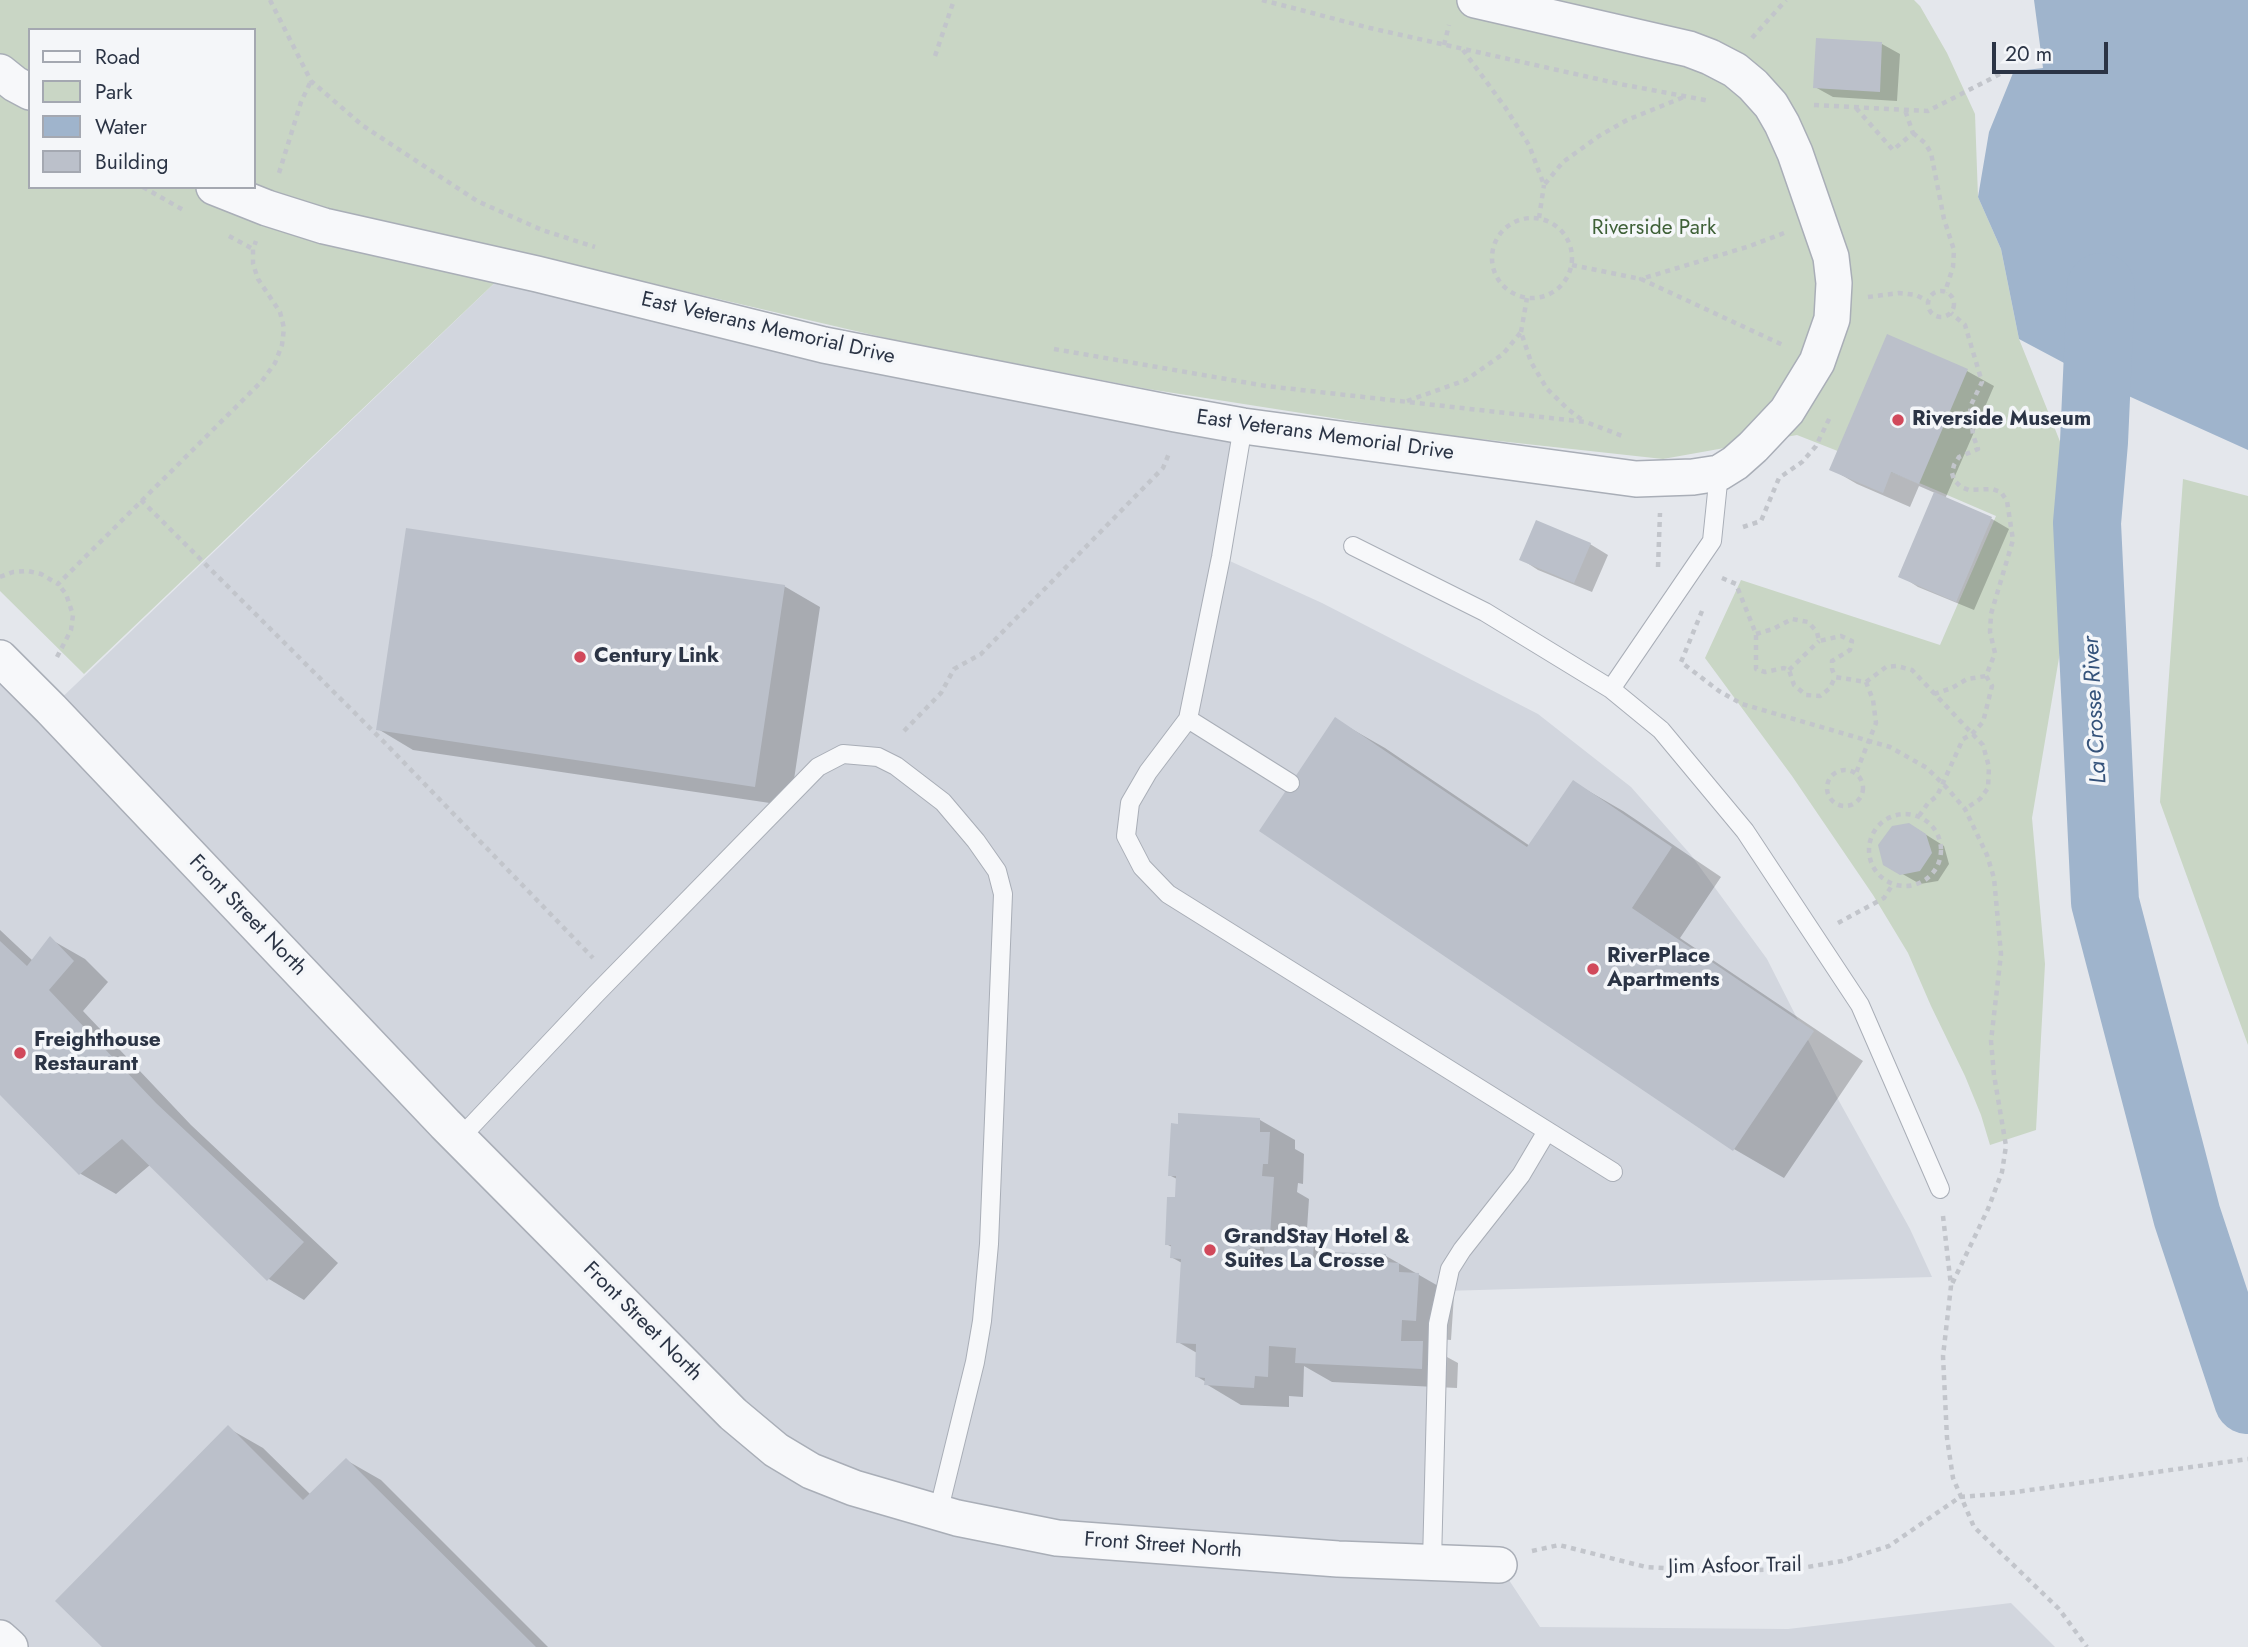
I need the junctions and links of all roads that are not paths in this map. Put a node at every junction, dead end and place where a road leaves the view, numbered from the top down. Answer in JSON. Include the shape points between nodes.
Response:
{"nodes":[{"id":1,"x":1475,"y":0,"type":"edge"},
{"id":2,"x":0,"y":72,"type":"edge"},
{"id":3,"x":28,"y":91,"type":"edge"},
{"id":4,"x":220,"y":189,"type":"edge"},
{"id":5,"x":1242,"y":426,"type":"junction"},
{"id":6,"x":1719,"y":472,"type":"junction"},
{"id":7,"x":1353,"y":546,"type":"dead end"},
{"id":8,"x":0,"y":658,"type":"edge"},
{"id":9,"x":1612,"y":690,"type":"junction"},
{"id":10,"x":1188,"y":719,"type":"junction"},
{"id":11,"x":1290,"y":783,"type":"dead end"},
{"id":12,"x":1547,"y":1131,"type":"junction"},
{"id":13,"x":460,"y":1138,"type":"junction"},
{"id":14,"x":1613,"y":1172,"type":"dead end"},
{"id":15,"x":1940,"y":1189,"type":"road end"},
{"id":16,"x":938,"y":1513,"type":"junction"},
{"id":17,"x":1432,"y":1562,"type":"junction"},
{"id":18,"x":1499,"y":1565,"type":"road end"},
{"id":19,"x":0,"y":1637,"type":"edge"},
{"id":20,"x":10,"y":1647,"type":"edge"}],
"edges":[{"from":1,"to":6,"type":"street","name":"East Veterans Memorial Drive","via":[[1710,57],[1735,70],[1782,124],[1831,257],[1832,319],[1817,362],[1787,411],[1735,463]]},
{"from":2,"to":3,"type":"street"},
{"from":4,"to":5,"type":"street","name":"East Veterans Memorial Drive","via":[[324,226],[824,345]]},
{"from":5,"to":6,"type":"street","name":"East Veterans Memorial Drive","via":[[1636,479]]},
{"from":5,"to":10,"type":"lane"},
{"from":6,"to":9,"type":"lane","via":[[1712,541]]},
{"from":7,"to":9,"type":"lane","via":[[1485,612]]},
{"from":8,"to":13,"type":"street","name":"Front Street North"},
{"from":9,"to":15,"type":"lane","via":[[1661,730],[1745,831],[1860,1005]]},
{"from":10,"to":11,"type":"lane"},
{"from":10,"to":12,"type":"lane","via":[[1147,772],[1130,803],[1126,836],[1142,867],[1168,894]]},
{"from":12,"to":14,"type":"lane"},
{"from":12,"to":17,"type":"lane","via":[[1521,1175],[1450,1269],[1438,1324]]},
{"from":13,"to":16,"type":"street","name":"Front Street North","via":[[733,1415],[776,1450],[811,1471],[854,1488]]},
{"from":13,"to":16,"type":"lane","via":[[818,767],[844,754],[878,757],[943,802],[997,871],[1003,894],[982,1321]]},
{"from":16,"to":17,"type":"street","name":"Front Street North","via":[[1057,1538]]},
{"from":17,"to":18,"type":"street","name":"Front Street North"},
{"from":19,"to":20,"type":"street"}]}
